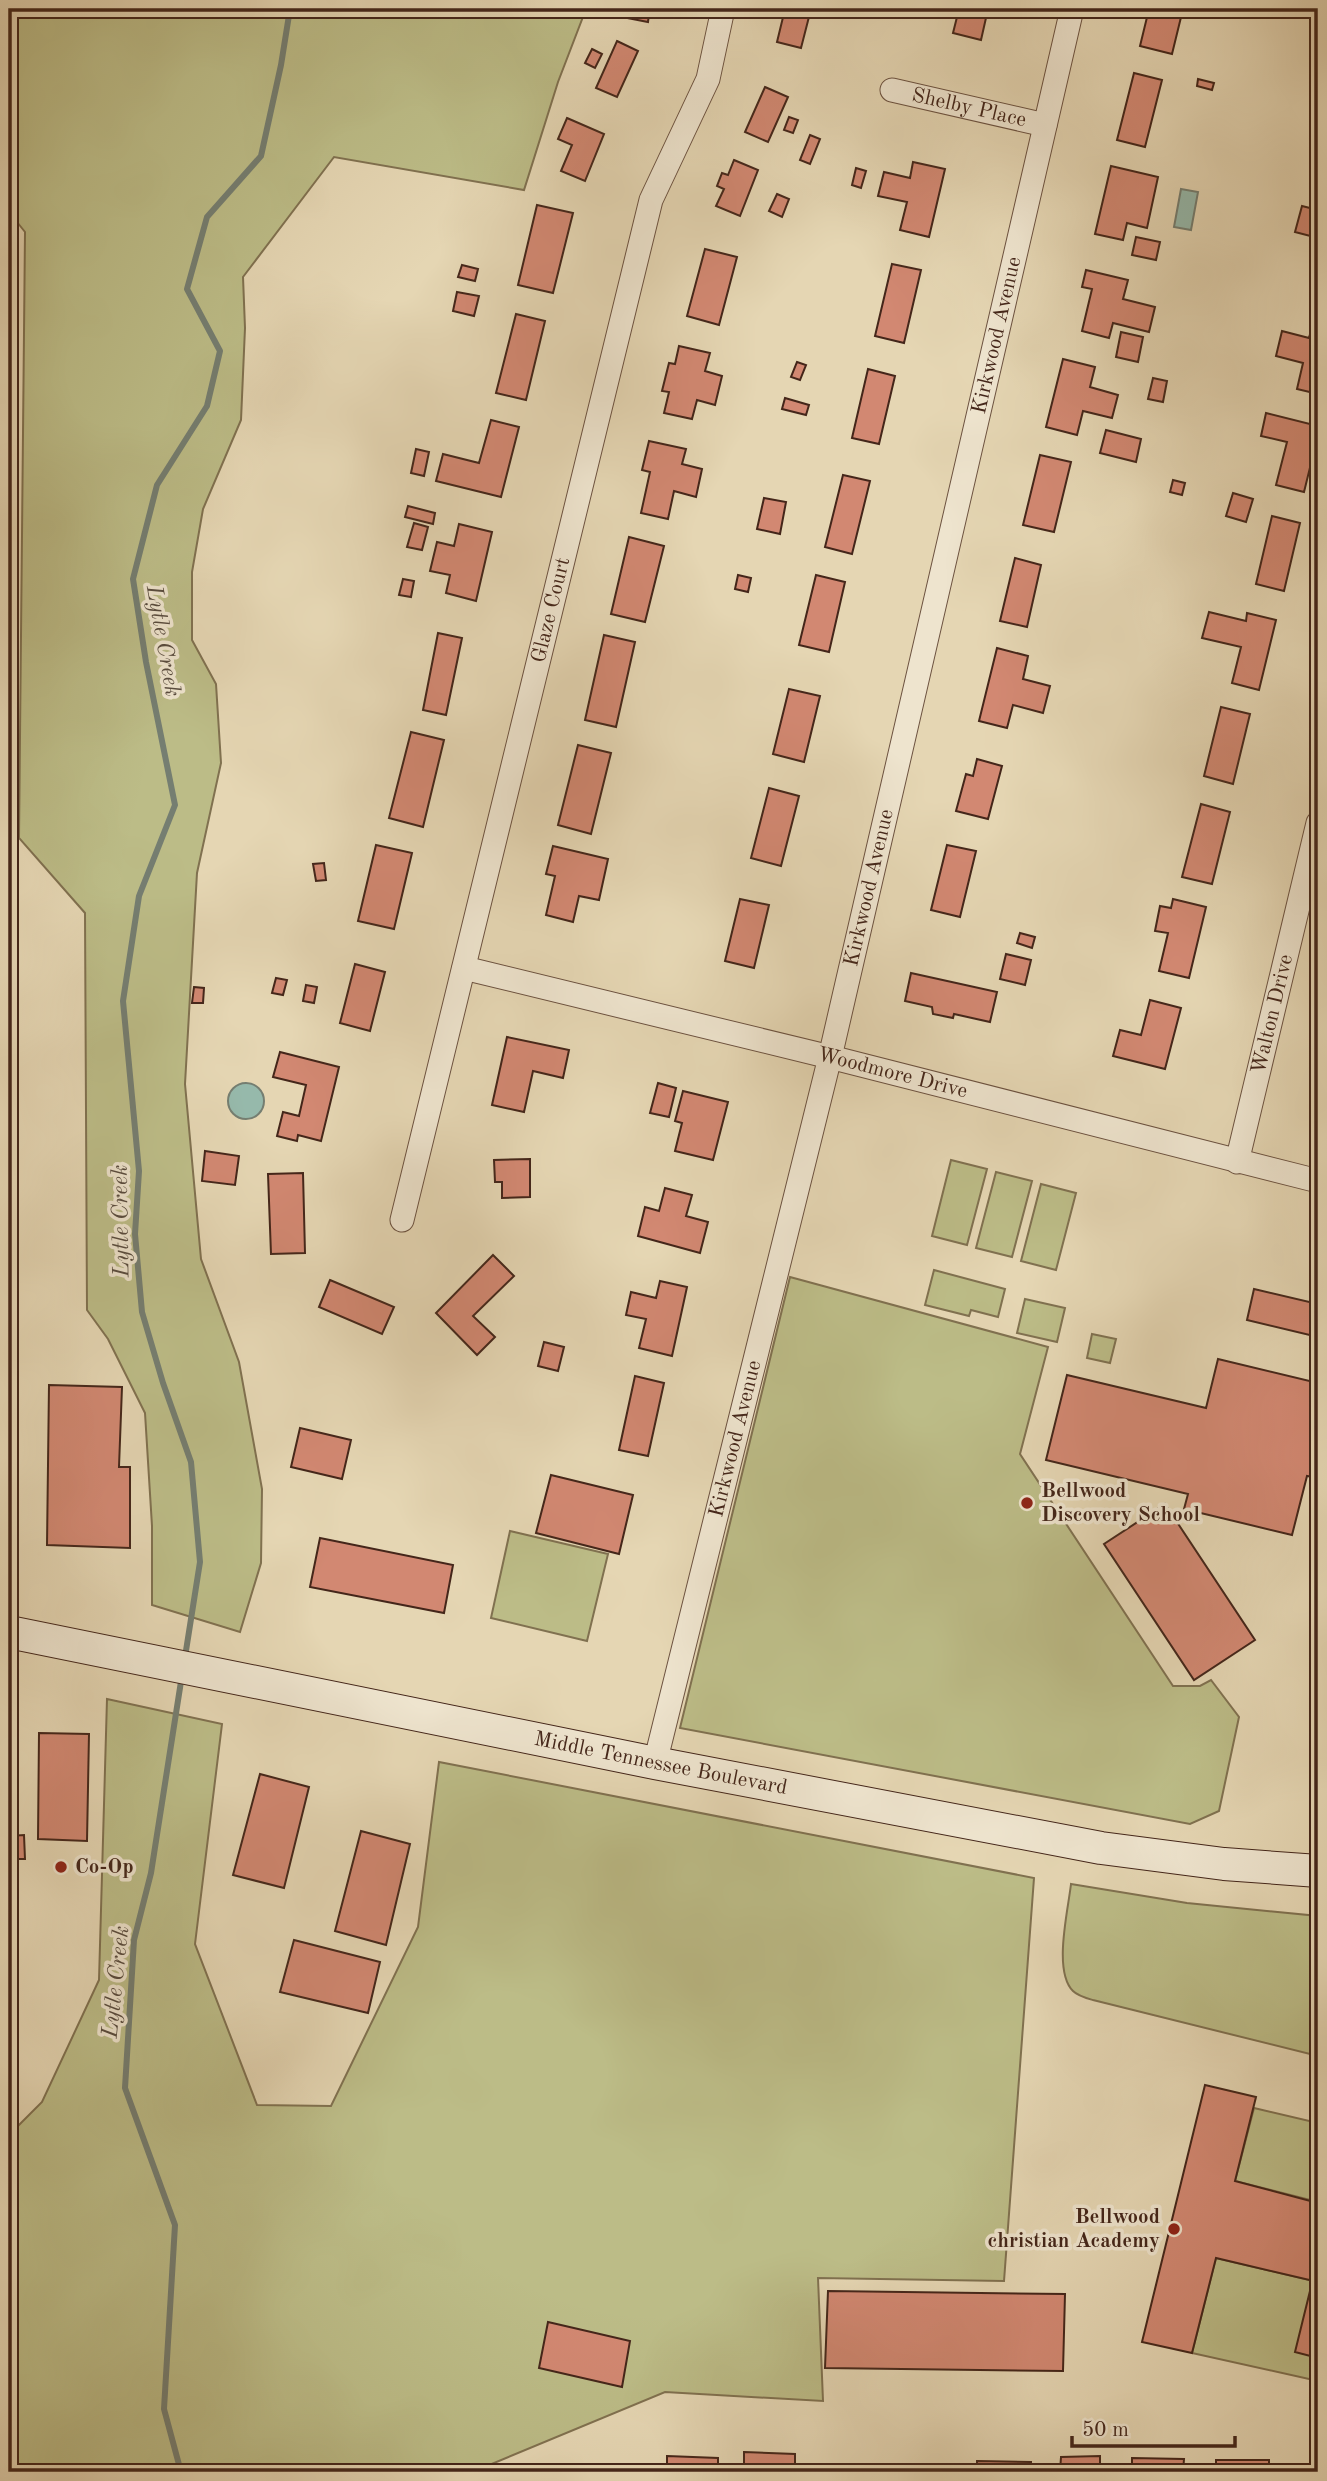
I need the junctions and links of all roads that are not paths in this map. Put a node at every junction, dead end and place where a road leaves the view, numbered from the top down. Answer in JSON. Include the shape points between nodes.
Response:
{"nodes":[{"id":1,"x":723,"y":9,"type":"edge"},
{"id":2,"x":1072,"y":9,"type":"edge"},
{"id":3,"x":892,"y":90,"type":"dead end"},
{"id":4,"x":1045,"y":125,"type":"junction"},
{"id":5,"x":1318,"y":823,"type":"edge"},
{"id":6,"x":464,"y":968,"type":"junction"},
{"id":7,"x":830,"y":1057,"type":"junction"},
{"id":8,"x":1237,"y":1163,"type":"junction"},
{"id":9,"x":1318,"y":1181,"type":"edge"},
{"id":10,"x":402,"y":1220,"type":"dead end"},
{"id":11,"x":9,"y":1632,"type":"edge"},
{"id":12,"x":655,"y":1763,"type":"junction"},
{"id":13,"x":1318,"y":1871,"type":"edge"}],
"edges":[{"from":1,"to":6,"type":"street","name":"Glaze Court","via":[[708,79],[651,200]]},
{"from":2,"to":4,"type":"street","name":"Kirkwood Avenue"},
{"from":3,"to":4,"type":"street","name":"Shelby Place"},
{"from":4,"to":7,"type":"street","name":"Kirkwood Avenue"},
{"from":5,"to":8,"type":"street","name":"Walton Drive"},
{"from":6,"to":7,"type":"street","name":"Woodmore Drive"},
{"from":6,"to":10,"type":"street","name":"Glaze Court"},
{"from":7,"to":8,"type":"street","name":"Woodmore Drive"},
{"from":7,"to":12,"type":"street","name":"Kirkwood Avenue"},
{"from":8,"to":9,"type":"street","name":"Woodmore Drive"},
{"from":11,"to":12,"type":"main road","name":"Middle Tennessee Boulevard"},
{"from":12,"to":13,"type":"main road","name":"Middle Tennessee Boulevard","via":[[1101,1848]]}]}
